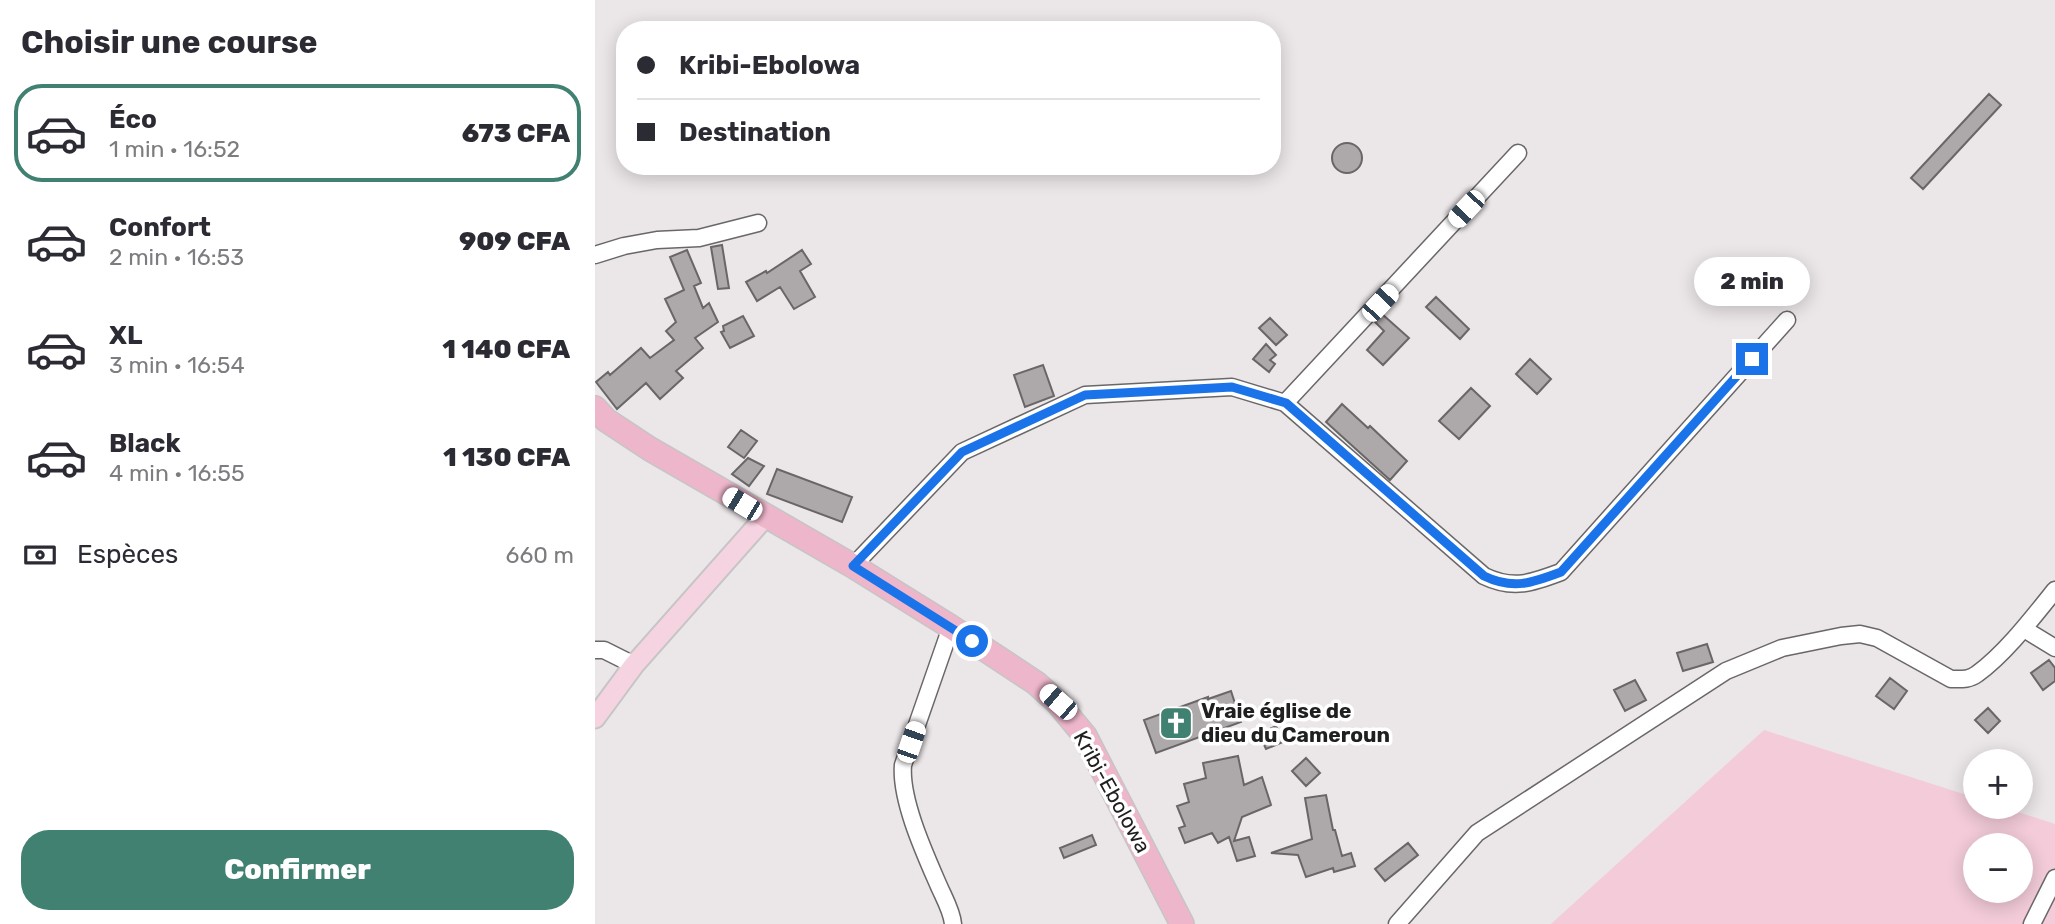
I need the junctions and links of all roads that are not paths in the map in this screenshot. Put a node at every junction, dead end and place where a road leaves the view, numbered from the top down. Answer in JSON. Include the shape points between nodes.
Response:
{"nodes":[{"id":1,"x":1518,"y":153,"type":"dead end"},
{"id":2,"x":758,"y":223,"type":"dead end"},
{"id":3,"x":595,"y":255,"type":"edge"},
{"id":4,"x":1787,"y":320,"type":"dead end"},
{"id":5,"x":1286,"y":403,"type":"junction"},
{"id":6,"x":595,"y":408,"type":"edge"},
{"id":7,"x":765,"y":517,"type":"junction"},
{"id":8,"x":853,"y":566,"type":"junction"},
{"id":9,"x":2055,"y":590,"type":"edge"},
{"id":10,"x":951,"y":627,"type":"junction"},
{"id":11,"x":2024,"y":629,"type":"junction"},
{"id":12,"x":2055,"y":648,"type":"edge"},
{"id":13,"x":595,"y":650,"type":"edge"},
{"id":14,"x":634,"y":665,"type":"junction"},
{"id":15,"x":595,"y":718,"type":"edge"},
{"id":16,"x":2055,"y":878,"type":"edge"},
{"id":17,"x":953,"y":924,"type":"edge"},
{"id":18,"x":1182,"y":924,"type":"edge"},
{"id":19,"x":1397,"y":924,"type":"edge"},
{"id":20,"x":2032,"y":924,"type":"edge"}],
"edges":[{"from":1,"to":5,"type":"street"},
{"from":2,"to":3,"type":"street"},
{"from":4,"to":5,"type":"street","via":[[1561,572],[1532,583],[1502,585],[1484,576]]},
{"from":5,"to":8,"type":"street","via":[[1232,387],[1085,395],[962,452]]},
{"from":6,"to":7,"type":"highway","name":"Kribi-Ebolowa","via":[[650,449]]},
{"from":7,"to":8,"type":"highway","name":"Kribi-Ebolowa"},
{"from":7,"to":14,"type":"main road"},
{"from":8,"to":10,"type":"highway","name":"Kribi-Ebolowa"},
{"from":9,"to":11,"type":"street"},
{"from":10,"to":17,"type":"street","via":[[902,777],[926,858]]},
{"from":10,"to":18,"type":"highway","name":"Kribi-Ebolowa","via":[[1036,683],[1085,736]]},
{"from":11,"to":12,"type":"street"},
{"from":11,"to":19,"type":"street","via":[[1964,680],[1951,679],[1877,638],[1860,634],[1782,648],[1725,671],[1477,833]]},
{"from":13,"to":14,"type":"street"},
{"from":14,"to":15,"type":"main road"},
{"from":16,"to":20,"type":"street"}]}
